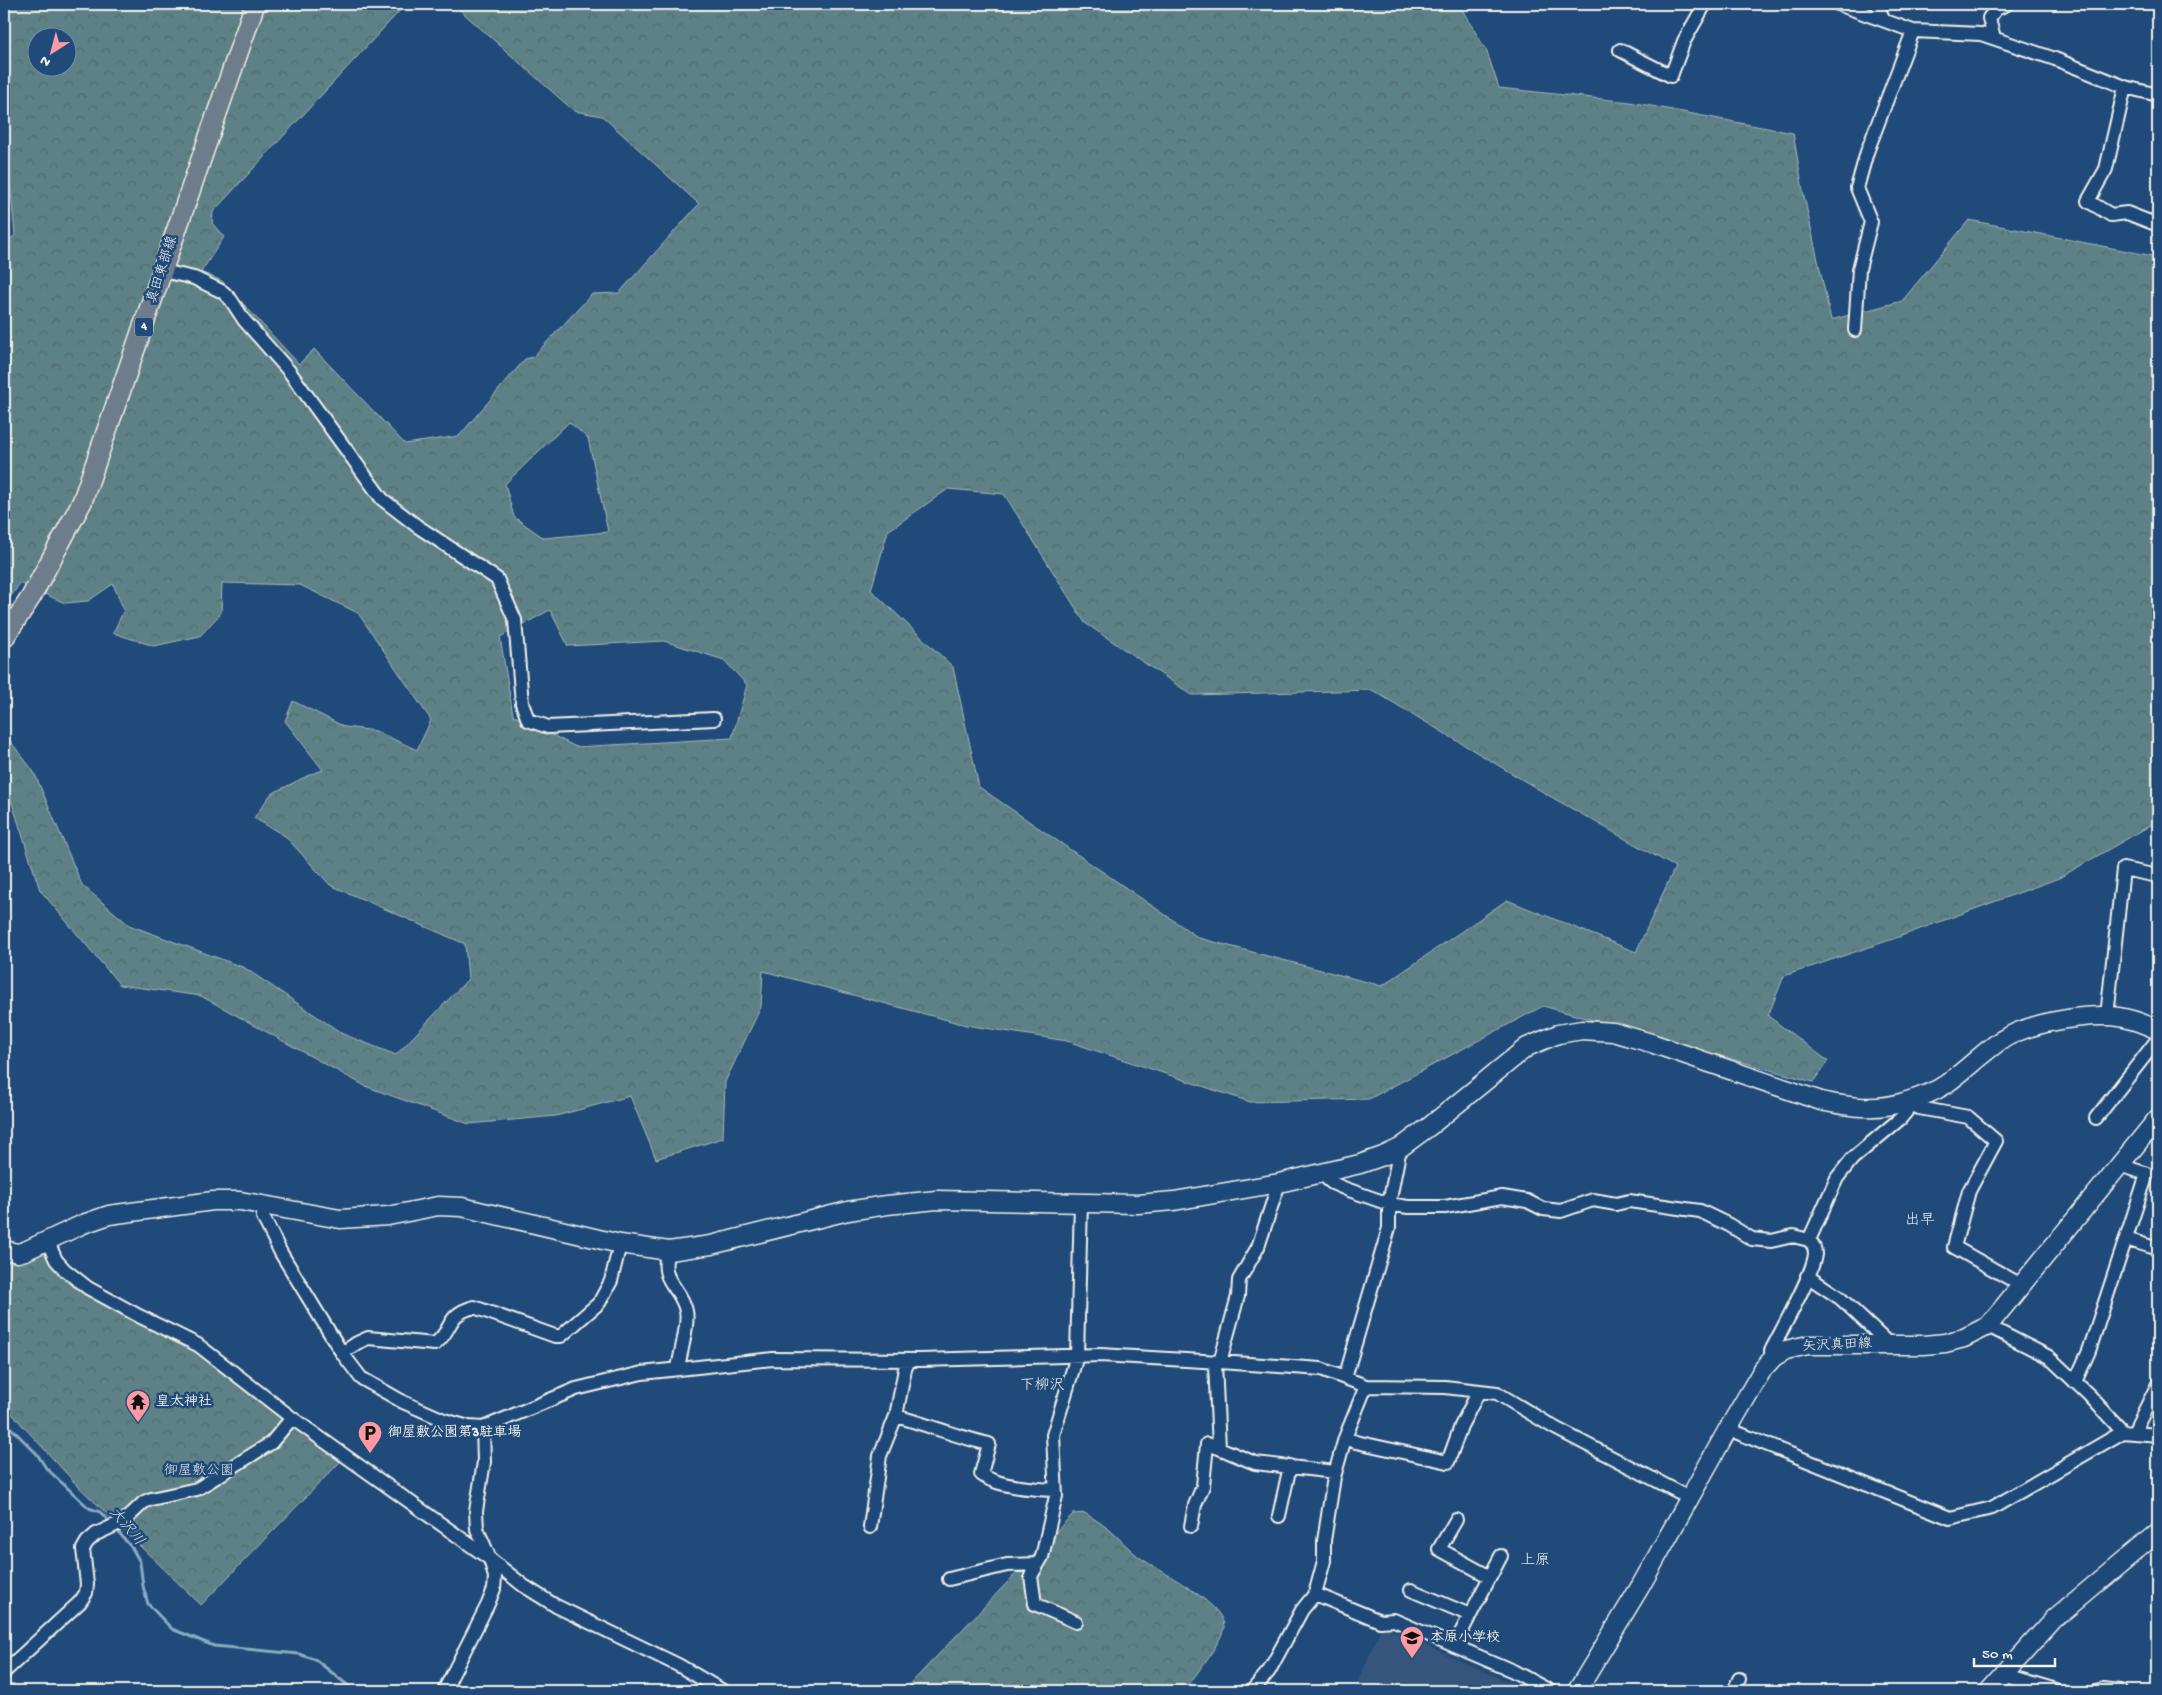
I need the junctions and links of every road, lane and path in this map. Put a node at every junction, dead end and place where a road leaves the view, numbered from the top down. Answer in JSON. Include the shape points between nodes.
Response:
{"nodes":[{"id":1,"x":255,"y":4,"type":"edge"},
{"id":2,"x":1705,"y":4,"type":"edge"},
{"id":3,"x":1838,"y":4,"type":"edge"},
{"id":4,"x":1878,"y":4,"type":"edge"},
{"id":5,"x":2007,"y":4,"type":"edge"},
{"id":6,"x":1883,"y":20,"type":"junction"},
{"id":7,"x":1913,"y":31,"type":"junction"},
{"id":8,"x":1994,"y":38,"type":"junction"},
{"id":9,"x":1620,"y":50,"type":"dead end"},
{"id":10,"x":2126,"y":87,"type":"junction"},
{"id":11,"x":2158,"y":95,"type":"edge"},
{"id":12,"x":2158,"y":225,"type":"edge"},
{"id":13,"x":163,"y":271,"type":"junction"},
{"id":14,"x":1855,"y":330,"type":"dead end"},
{"id":15,"x":4,"y":638,"type":"edge"},
{"id":16,"x":714,"y":719,"type":"dead end"},
{"id":17,"x":2158,"y":876,"type":"edge"},
{"id":18,"x":2108,"y":1016,"type":"junction"},
{"id":19,"x":2158,"y":1030,"type":"edge"},
{"id":20,"x":2158,"y":1039,"type":"edge"},
{"id":21,"x":1904,"y":1102,"type":"junction"},
{"id":22,"x":2096,"y":1118,"type":"dead end"},
{"id":23,"x":2158,"y":1118,"type":"edge"},
{"id":24,"x":1400,"y":1148,"type":"junction"},
{"id":25,"x":2120,"y":1165,"type":"junction"},
{"id":26,"x":1319,"y":1172,"type":"junction"},
{"id":27,"x":1279,"y":1183,"type":"junction"},
{"id":28,"x":1081,"y":1202,"type":"junction"},
{"id":29,"x":1389,"y":1204,"type":"junction"},
{"id":30,"x":263,"y":1205,"type":"junction"},
{"id":31,"x":2126,"y":1239,"type":"junction"},
{"id":32,"x":1809,"y":1240,"type":"junction"},
{"id":33,"x":48,"y":1242,"type":"junction"},
{"id":34,"x":620,"y":1244,"type":"junction"},
{"id":35,"x":2158,"y":1249,"type":"edge"},
{"id":36,"x":4,"y":1250,"type":"edge"},
{"id":37,"x":668,"y":1251,"type":"junction"},
{"id":38,"x":1807,"y":1276,"type":"junction"},
{"id":39,"x":2021,"y":1286,"type":"junction"},
{"id":40,"x":1988,"y":1326,"type":"junction"},
{"id":41,"x":1888,"y":1344,"type":"junction"},
{"id":42,"x":342,"y":1353,"type":"junction"},
{"id":43,"x":1077,"y":1356,"type":"junction"},
{"id":44,"x":1774,"y":1358,"type":"junction"},
{"id":45,"x":909,"y":1360,"type":"junction"},
{"id":46,"x":1218,"y":1362,"type":"junction"},
{"id":47,"x":678,"y":1368,"type":"junction"},
{"id":48,"x":1345,"y":1378,"type":"junction"},
{"id":49,"x":2075,"y":1382,"type":"junction"},
{"id":50,"x":2158,"y":1384,"type":"edge"},
{"id":51,"x":1366,"y":1386,"type":"junction"},
{"id":52,"x":1479,"y":1391,"type":"junction"},
{"id":53,"x":896,"y":1416,"type":"junction"},
{"id":54,"x":292,"y":1418,"type":"junction"},
{"id":55,"x":483,"y":1428,"type":"junction"},
{"id":56,"x":1728,"y":1429,"type":"junction"},
{"id":57,"x":2128,"y":1432,"type":"junction"},
{"id":58,"x":2158,"y":1435,"type":"edge"},
{"id":59,"x":1345,"y":1438,"type":"junction"},
{"id":60,"x":1219,"y":1448,"type":"junction"},
{"id":61,"x":1290,"y":1466,"type":"junction"},
{"id":62,"x":1335,"y":1472,"type":"junction"},
{"id":63,"x":1055,"y":1490,"type":"junction"},
{"id":64,"x":1690,"y":1498,"type":"junction"},
{"id":65,"x":1279,"y":1516,"type":"dead end"},
{"id":66,"x":1456,"y":1520,"type":"dead end"},
{"id":67,"x":1191,"y":1526,"type":"dead end"},
{"id":68,"x":870,"y":1527,"type":"dead end"},
{"id":69,"x":2158,"y":1532,"type":"edge"},
{"id":70,"x":1501,"y":1556,"type":"dead end"},
{"id":71,"x":490,"y":1559,"type":"junction"},
{"id":72,"x":1038,"y":1564,"type":"junction"},
{"id":73,"x":1490,"y":1577,"type":"junction"},
{"id":74,"x":948,"y":1579,"type":"dead end"},
{"id":75,"x":1411,"y":1590,"type":"dead end"},
{"id":76,"x":1315,"y":1594,"type":"junction"},
{"id":77,"x":1470,"y":1615,"type":"junction"},
{"id":78,"x":1076,"y":1622,"type":"dead end"},
{"id":79,"x":1454,"y":1646,"type":"junction"},
{"id":80,"x":4,"y":1672,"type":"edge"},
{"id":81,"x":2002,"y":1675,"type":"junction"},
{"id":82,"x":1740,"y":1679,"type":"dead end"},
{"id":83,"x":444,"y":1691,"type":"edge"},
{"id":84,"x":723,"y":1691,"type":"edge"},
{"id":85,"x":1252,"y":1691,"type":"edge"},
{"id":86,"x":1550,"y":1691,"type":"edge"},
{"id":87,"x":1577,"y":1691,"type":"edge"},
{"id":88,"x":1734,"y":1691,"type":"edge"},
{"id":89,"x":1989,"y":1691,"type":"edge"},
{"id":90,"x":2052,"y":1691,"type":"edge"},
{"id":91,"x":2094,"y":1691,"type":"edge"},
{"id":92,"x":2121,"y":1691,"type":"edge"}],
"edges":[{"from":1,"to":13,"type":"main road","name":"真田東部線","number":"4"},
{"from":2,"to":9,"type":"street","via":[[1684,41],[1671,76]]},
{"from":3,"to":6,"type":"street"},
{"from":4,"to":6,"type":"street"},
{"from":5,"to":8,"type":"street","via":[[1996,9],[1989,18]]},
{"from":6,"to":7,"type":"street"},
{"from":7,"to":8,"type":"street","via":[[1981,34]]},
{"from":7,"to":14,"type":"street","via":[[1867,152],[1857,188],[1870,222],[1860,270]]},
{"from":8,"to":10,"type":"street"},
{"from":10,"to":11,"type":"street"},
{"from":10,"to":12,"type":"street","via":[[2106,169],[2088,201],[2110,215],[2127,213]]},
{"from":13,"to":15,"type":"main road","name":"真田東部線","number":"4","via":[[82,502],[31,596]]},
{"from":13,"to":16,"type":"street","via":[[194,278],[223,292],[289,371],[382,499],[497,580],[515,620],[522,703],[528,720],[548,727]]},
{"from":17,"to":18,"type":"street","via":[[2123,869]]},
{"from":18,"to":19,"type":"street","via":[[2127,1018]]},
{"from":18,"to":21,"type":"street","via":[[2045,1023],[2021,1031],[2002,1040],[1945,1085]]},
{"from":20,"to":22,"type":"street"},
{"from":21,"to":24,"type":"street","via":[[1868,1108],[1821,1101],[1651,1043],[1612,1032],[1582,1030],[1558,1034],[1527,1047]]},
{"from":21,"to":32,"type":"street","via":[[1906,1112],[1901,1118],[1852,1159],[1837,1178]]},
{"from":21,"to":39,"type":"street","via":[[1968,1117],[1996,1141],[1969,1191],[1954,1247]]},
{"from":23,"to":25,"type":"street","name":"矢沢真田線"},
{"from":24,"to":26,"type":"street","via":[[1360,1164]]},
{"from":24,"to":29,"type":"street"},
{"from":25,"to":31,"type":"street","via":[[2147,1174]]},
{"from":25,"to":39,"type":"street","name":"矢沢真田線"},
{"from":26,"to":27,"type":"street"},
{"from":26,"to":29,"type":"street","via":[[1332,1183]]},
{"from":27,"to":28,"type":"street","via":[[1174,1201],[1138,1204]]},
{"from":27,"to":46,"type":"street","via":[[1258,1247],[1239,1280],[1238,1296]]},
{"from":28,"to":37,"type":"street","via":[[937,1200],[887,1205],[711,1245]]},
{"from":28,"to":43,"type":"street"},
{"from":29,"to":32,"type":"street","via":[[1445,1207],[1502,1197],[1553,1212],[1593,1200],[1616,1204],[1629,1201],[1700,1211],[1752,1239],[1771,1242],[1793,1236]]},
{"from":29,"to":48,"type":"street","via":[[1389,1228]]},
{"from":30,"to":33,"type":"street","via":[[213,1201],[110,1215],[83,1224]]},
{"from":30,"to":34,"type":"street","via":[[340,1219],[388,1216],[438,1206],[462,1207]]},
{"from":30,"to":42,"type":"street","via":[[268,1229]]},
{"from":31,"to":35,"type":"street"},
{"from":31,"to":49,"type":"street"},
{"from":32,"to":38,"type":"street","via":[[1815,1254]]},
{"from":33,"to":36,"type":"street","via":[[18,1253]]},
{"from":33,"to":54,"type":"street","via":[[56,1260],[88,1288],[198,1344]]},
{"from":34,"to":37,"type":"street"},
{"from":34,"to":42,"type":"street","via":[[611,1281],[599,1303],[561,1336],[474,1307],[461,1310],[435,1344],[368,1338]]},
{"from":37,"to":47,"type":"street","via":[[665,1270],[683,1300],[687,1314]]},
{"from":38,"to":41,"type":"street","via":[[1840,1298]]},
{"from":38,"to":44,"type":"street","via":[[1771,1351]]},
{"from":39,"to":40,"type":"street","name":"矢沢真田線"},
{"from":40,"to":41,"type":"street","name":"矢沢真田線","via":[[1964,1338],[1945,1342]]},
{"from":40,"to":49,"type":"street","via":[[2049,1357]]},
{"from":41,"to":44,"type":"street","name":"矢沢真田線","via":[[1808,1346],[1786,1350]]},
{"from":42,"to":55,"type":"street","via":[[361,1378],[403,1402],[444,1420]]},
{"from":43,"to":45,"type":"street"},
{"from":43,"to":46,"type":"street"},
{"from":43,"to":63,"type":"street","via":[[1053,1435]]},
{"from":44,"to":56,"type":"street","name":"矢沢真田線"},
{"from":45,"to":47,"type":"street","via":[[773,1359]]},
{"from":45,"to":53,"type":"street","via":[[904,1369]]},
{"from":46,"to":48,"type":"street","via":[[1321,1369]]},
{"from":46,"to":60,"type":"street"},
{"from":47,"to":55,"type":"street","via":[[576,1389]]},
{"from":48,"to":51,"type":"street"},
{"from":49,"to":57,"type":"street"},
{"from":50,"to":57,"type":"street"},
{"from":51,"to":52,"type":"street"},
{"from":51,"to":59,"type":"street"},
{"from":52,"to":59,"type":"street","via":[[1448,1462]]},
{"from":52,"to":64,"type":"street","via":[[1497,1393],[1555,1428]]},
{"from":53,"to":63,"type":"street","via":[[989,1444],[981,1474],[986,1478],[1027,1488]]},
{"from":53,"to":68,"type":"street","via":[[880,1456]]},
{"from":54,"to":71,"type":"street"},
{"from":54,"to":80,"type":"street","via":[[271,1443],[205,1483],[184,1493],[151,1499],[138,1506],[128,1518],[96,1534],[83,1550],[86,1593]]},
{"from":55,"to":71,"type":"street","via":[[484,1462],[476,1511],[477,1529]]},
{"from":56,"to":57,"type":"street","via":[[1950,1518],[1992,1508]]},
{"from":56,"to":64,"type":"street","name":"矢沢真田線"},
{"from":57,"to":58,"type":"street"},
{"from":59,"to":62,"type":"street"},
{"from":60,"to":61,"type":"street","via":[[1255,1463]]},
{"from":60,"to":67,"type":"street","via":[[1207,1444],[1203,1486]]},
{"from":61,"to":62,"type":"street"},
{"from":61,"to":65,"type":"street"},
{"from":62,"to":76,"type":"street","via":[[1324,1561]]},
{"from":63,"to":72,"type":"street"},
{"from":64,"to":87,"type":"street","name":"矢沢真田線"},
{"from":66,"to":73,"type":"street","via":[[1439,1549]]},
{"from":69,"to":81,"type":"street","via":[[2072,1602]]},
{"from":70,"to":73,"type":"street"},
{"from":71,"to":83,"type":"street","via":[[495,1577],[494,1589]]},
{"from":71,"to":84,"type":"street","via":[[556,1606]]},
{"from":72,"to":74,"type":"street","via":[[1007,1565]]},
{"from":72,"to":78,"type":"street","via":[[1031,1576],[1035,1604]]},
{"from":73,"to":77,"type":"street"},
{"from":75,"to":77,"type":"street"},
{"from":76,"to":79,"type":"street","via":[[1380,1621],[1394,1620]]},
{"from":76,"to":85,"type":"street","via":[[1302,1610],[1269,1671]]},
{"from":77,"to":79,"type":"street"},
{"from":79,"to":86,"type":"street"},
{"from":81,"to":89,"type":"street"},
{"from":81,"to":90,"type":"street"},
{"from":82,"to":88,"type":"street"},
{"from":91,"to":92,"type":"street"}]}
